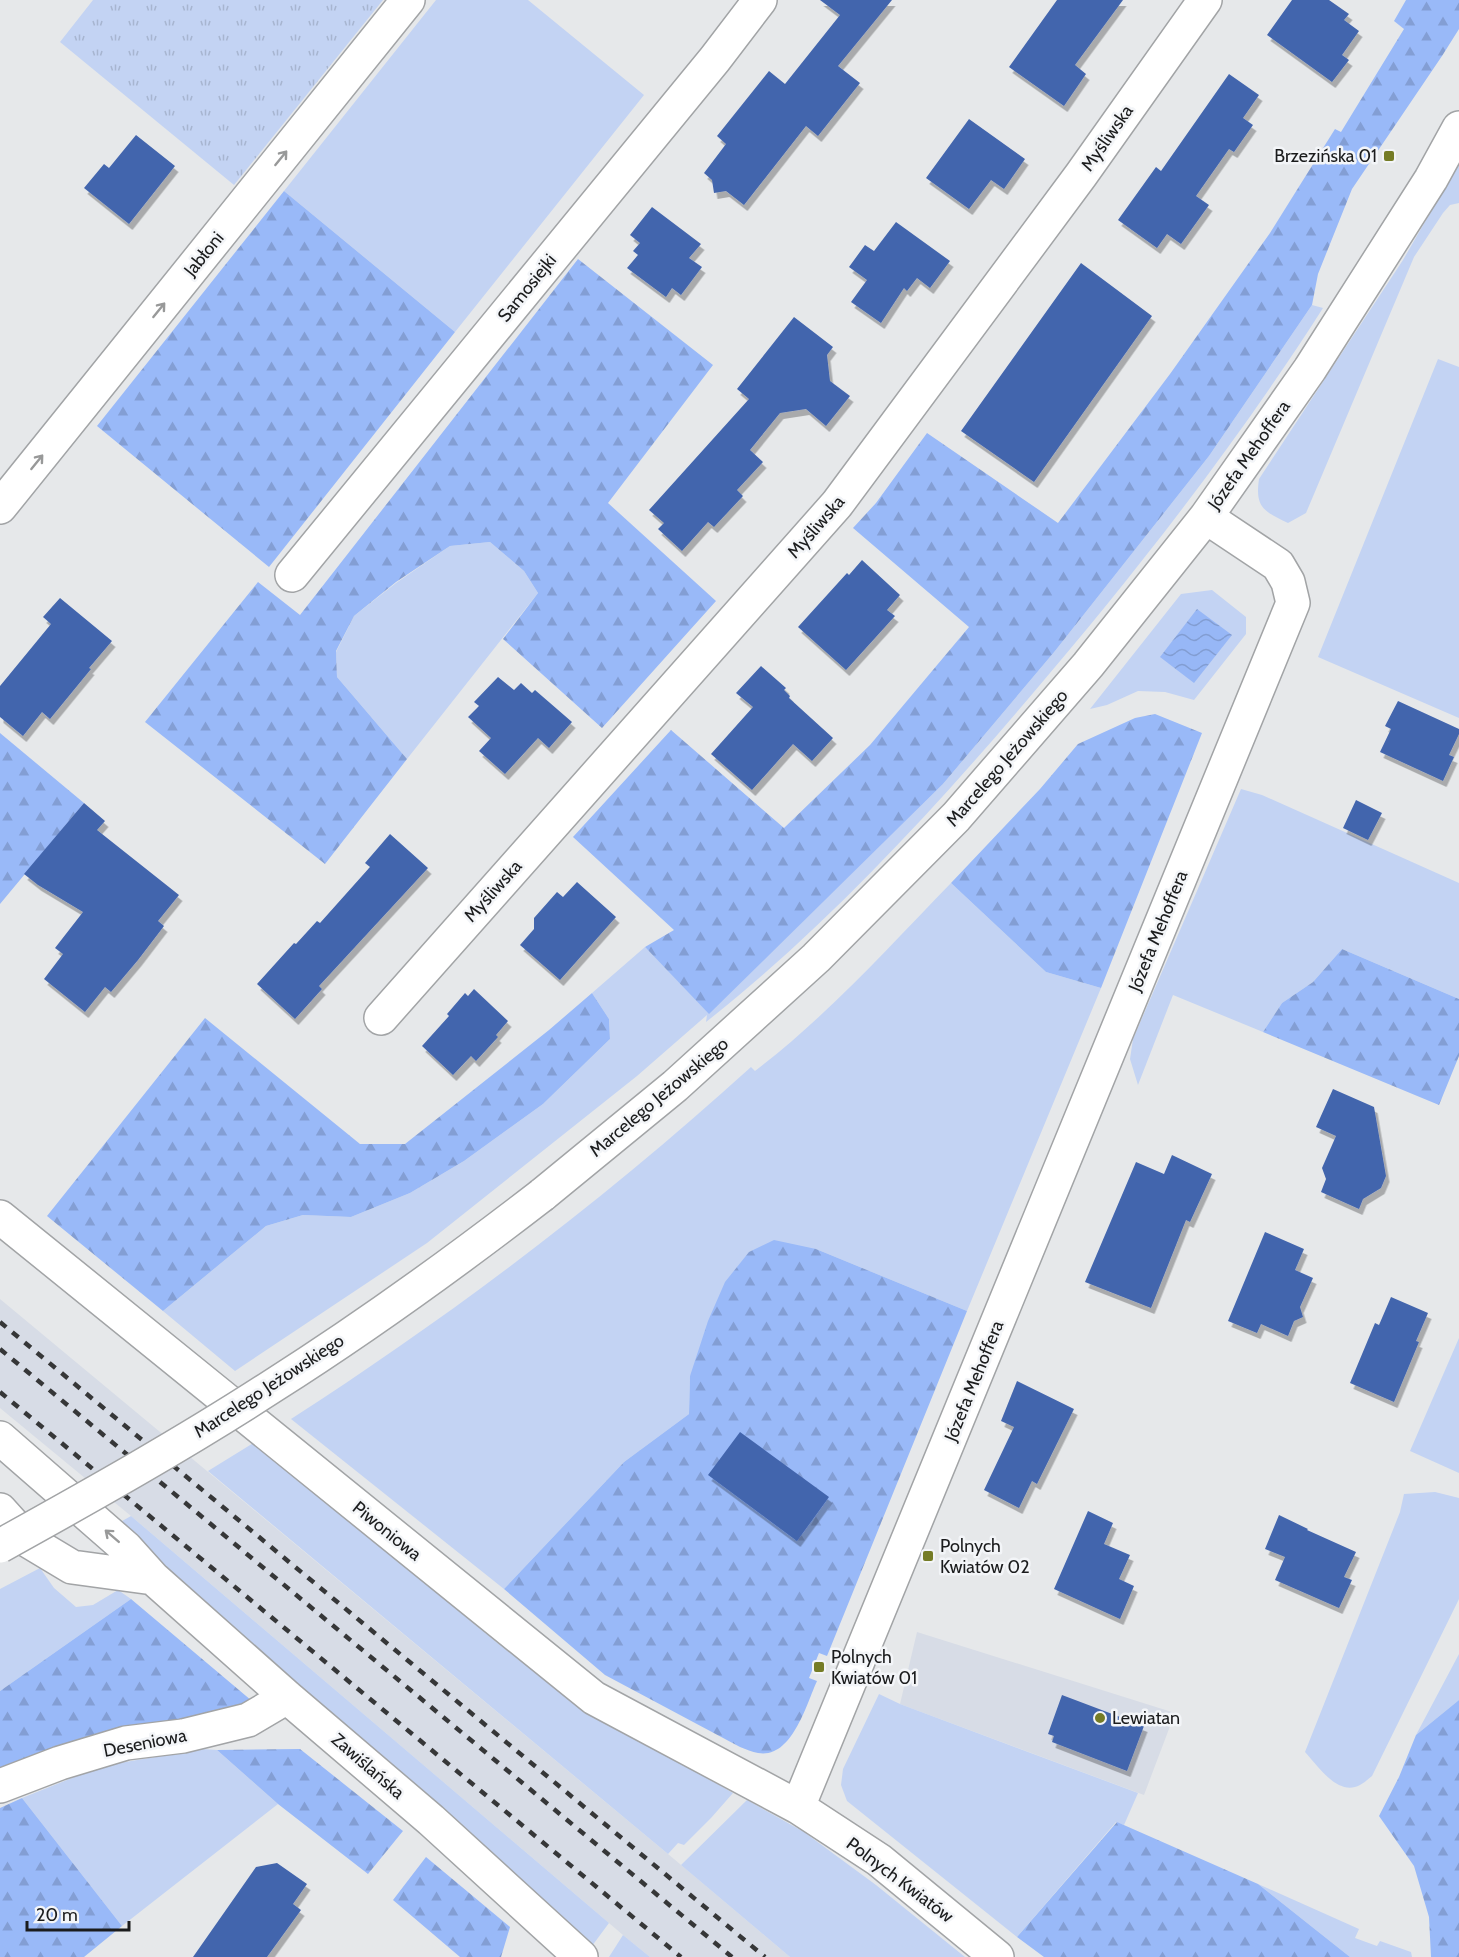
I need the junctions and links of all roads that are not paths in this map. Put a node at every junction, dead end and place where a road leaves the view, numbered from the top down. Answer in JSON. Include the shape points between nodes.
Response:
{"nodes":[{"id":1,"x":408,"y":0,"type":"edge"},
{"id":2,"x":760,"y":0,"type":"edge"},
{"id":3,"x":1205,"y":0,"type":"edge"},
{"id":4,"x":1459,"y":128,"type":"edge"},
{"id":5,"x":0,"y":507,"type":"edge"},
{"id":6,"x":1206,"y":517,"type":"junction"},
{"id":7,"x":292,"y":574,"type":"dead end"},
{"id":8,"x":381,"y":1018,"type":"dead end"},
{"id":9,"x":0,"y":1217,"type":"edge"},
{"id":10,"x":0,"y":1438,"type":"edge"},
{"id":11,"x":0,"y":1510,"type":"edge"},
{"id":12,"x":0,"y":1546,"type":"edge"},
{"id":13,"x":153,"y":1578,"type":"junction"},
{"id":14,"x":287,"y":1697,"type":"junction"},
{"id":15,"x":0,"y":1786,"type":"edge"},
{"id":16,"x":798,"y":1808,"type":"junction"},
{"id":17,"x":581,"y":1957,"type":"edge"},
{"id":18,"x":997,"y":1957,"type":"edge"}],
"edges":[{"from":5,"to":1,"type":"street","name":"Jabłoni","one_way":true},
{"from":2,"to":7,"type":"street","name":"Samosiejki"},
{"from":3,"to":8,"type":"street","name":"Myśliwska","via":[[1081,175],[837,504]]},
{"from":4,"to":6,"type":"street","name":"Józefa Mehoffera","via":[[1310,369]]},
{"from":6,"to":12,"type":"street","name":"Marcelego Jeżowskiego","bridge":true,"via":[[1088,665],[940,834],[816,958],[675,1086],[542,1195],[411,1292],[273,1386]]},
{"from":6,"to":16,"type":"street","name":"Józefa Mehoffera","via":[[1278,565],[1288,582],[1293,603]]},
{"from":9,"to":16,"type":"street","name":"Piwoniowa","via":[[594,1698]]},
{"from":13,"to":10,"type":"street","name":"Zawiślańska","one_way":true,"via":[[126,1548]]},
{"from":11,"to":13,"type":"street","via":[[27,1540],[72,1568]]},
{"from":13,"to":14,"type":"street","name":"Zawiślańska"},
{"from":14,"to":15,"type":"street","name":"Deseniowa","via":[[248,1720],[183,1736],[126,1743]]},
{"from":14,"to":17,"type":"street","name":"Zawiślańska","via":[[431,1820]]},
{"from":16,"to":18,"type":"street","name":"Polnych Kwiatów","via":[[879,1860]]}]}
